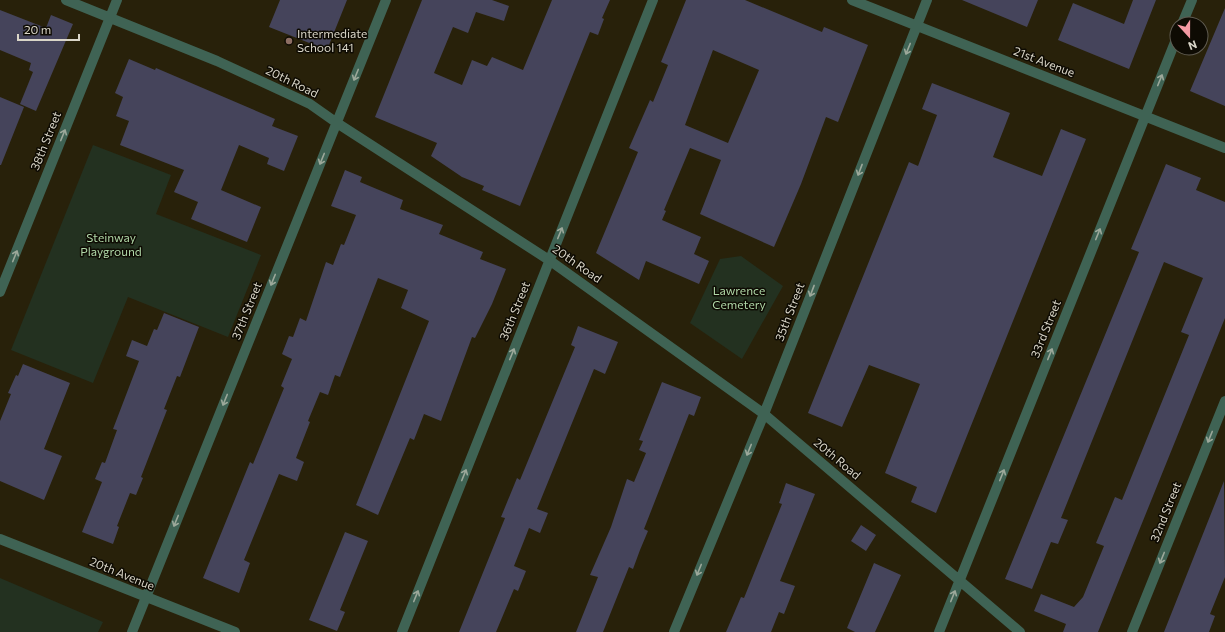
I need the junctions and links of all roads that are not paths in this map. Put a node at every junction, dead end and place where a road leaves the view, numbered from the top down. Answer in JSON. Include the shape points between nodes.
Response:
{"nodes":[{"id":1,"x":66,"y":0,"type":"edge"},
{"id":2,"x":117,"y":0,"type":"edge"},
{"id":3,"x":386,"y":0,"type":"edge"},
{"id":4,"x":653,"y":0,"type":"edge"},
{"id":5,"x":852,"y":0,"type":"edge"},
{"id":6,"x":928,"y":0,"type":"edge"},
{"id":7,"x":1192,"y":0,"type":"edge"},
{"id":8,"x":1185,"y":16,"type":"edge"},
{"id":9,"x":110,"y":18,"type":"junction"},
{"id":10,"x":917,"y":26,"type":"junction"},
{"id":11,"x":1169,"y":56,"type":"edge"},
{"id":12,"x":1145,"y":116,"type":"junction"},
{"id":13,"x":337,"y":123,"type":"junction"},
{"id":14,"x":1225,"y":148,"type":"edge"},
{"id":15,"x":549,"y":260,"type":"junction"},
{"id":16,"x":0,"y":292,"type":"edge"},
{"id":17,"x":1225,"y":401,"type":"edge"},
{"id":18,"x":764,"y":414,"type":"junction"},
{"id":19,"x":0,"y":539,"type":"edge"},
{"id":20,"x":960,"y":580,"type":"junction"},
{"id":21,"x":146,"y":597,"type":"junction"},
{"id":22,"x":132,"y":632,"type":"edge"},
{"id":23,"x":235,"y":632,"type":"edge"},
{"id":24,"x":402,"y":632,"type":"edge"},
{"id":25,"x":674,"y":632,"type":"edge"},
{"id":26,"x":939,"y":632,"type":"edge"},
{"id":27,"x":1020,"y":632,"type":"edge"},
{"id":28,"x":1132,"y":632,"type":"edge"}],
"edges":[{"from":1,"to":9,"type":"street","name":"20th Road"},
{"from":2,"to":9,"type":"street","name":"38th Street"},
{"from":3,"to":13,"type":"street","name":"37th Street","one_way":true},
{"from":15,"to":4,"type":"street","name":"36th Street","one_way":true},
{"from":5,"to":10,"type":"street","name":"21st Avenue"},
{"from":6,"to":10,"type":"street","name":"35th Street"},
{"from":7,"to":8,"type":"street"},
{"from":9,"to":13,"type":"street","name":"20th Road","via":[[282,90],[310,104]]},
{"from":16,"to":9,"type":"street","name":"38th Street","one_way":true},
{"from":10,"to":12,"type":"street","name":"21st Avenue"},
{"from":10,"to":18,"type":"street","name":"35th Street","one_way":true},
{"from":12,"to":11,"type":"street","name":"33rd Street","one_way":true},
{"from":12,"to":14,"type":"street","name":"21st Avenue"},
{"from":20,"to":12,"type":"street","name":"33rd Street","one_way":true},
{"from":13,"to":15,"type":"street","name":"20th Road"},
{"from":13,"to":21,"type":"street","name":"37th Street","one_way":true},
{"from":15,"to":18,"type":"street","name":"20th Road"},
{"from":24,"to":15,"type":"street","name":"36th Street","one_way":true},
{"from":17,"to":28,"type":"street","name":"32nd Street","one_way":true},
{"from":18,"to":20,"type":"street","name":"20th Road"},
{"from":18,"to":25,"type":"street","name":"35th Street","one_way":true},
{"from":19,"to":21,"type":"street","name":"20th Avenue"},
{"from":26,"to":20,"type":"street","name":"33rd Street","one_way":true},
{"from":20,"to":27,"type":"street","name":"20th Road"},
{"from":21,"to":22,"type":"street","name":"37th Street"},
{"from":21,"to":23,"type":"street","name":"20th Avenue"}]}
